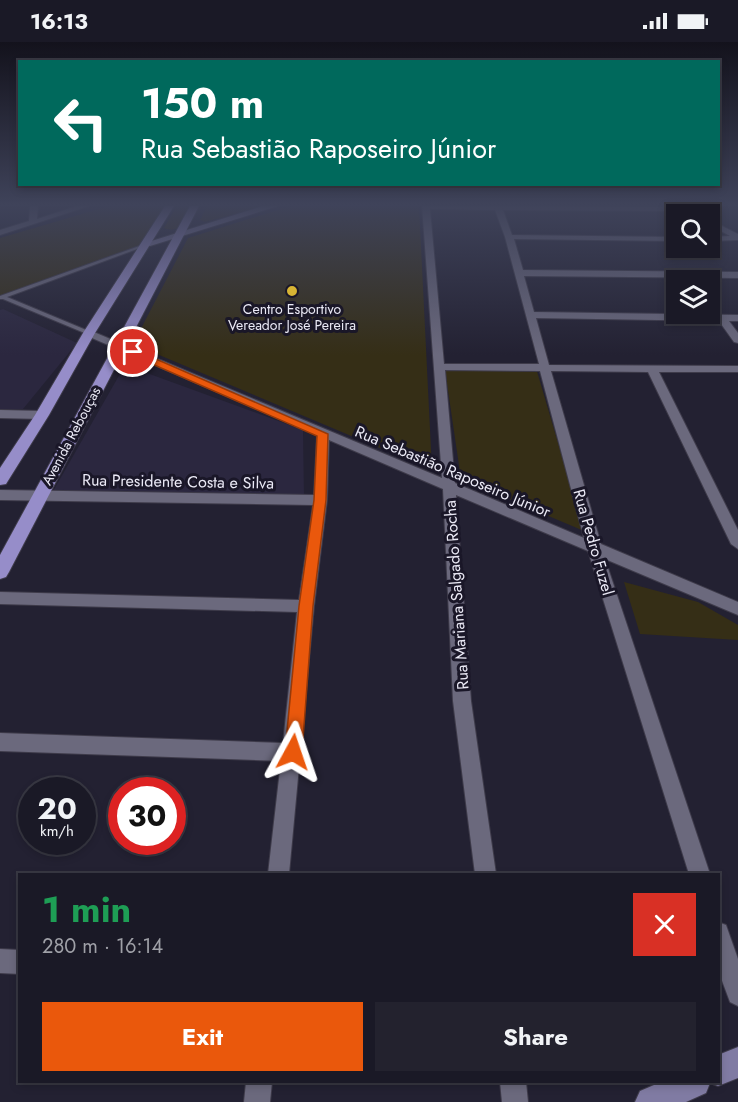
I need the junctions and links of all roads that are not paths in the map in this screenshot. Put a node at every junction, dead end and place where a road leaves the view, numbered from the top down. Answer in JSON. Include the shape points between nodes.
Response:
{"nodes":[{"id":1,"x":116,"y":255,"type":"edge"},
{"id":2,"x":140,"y":255,"type":"edge"},
{"id":3,"x":170,"y":255,"type":"edge"},
{"id":4,"x":430,"y":255,"type":"edge"},
{"id":5,"x":514,"y":255,"type":"edge"},
{"id":6,"x":518,"y":273,"type":"junction"},
{"id":7,"x":738,"y":275,"type":"edge"},
{"id":8,"x":1,"y":298,"type":"edge"},
{"id":9,"x":530,"y":315,"type":"junction"},
{"id":10,"x":722,"y":318,"type":"junction"},
{"id":11,"x":738,"y":318,"type":"edge"},
{"id":12,"x":89,"y":333,"type":"junction"},
{"id":13,"x":738,"y":340,"type":"edge"},
{"id":14,"x":119,"y":346,"type":"junction"},
{"id":15,"x":545,"y":366,"type":"junction"},
{"id":16,"x":440,"y":367,"type":"junction"},
{"id":17,"x":652,"y":369,"type":"junction"},
{"id":18,"x":738,"y":369,"type":"edge"},
{"id":19,"x":0,"y":414,"type":"edge"},
{"id":20,"x":42,"y":415,"type":"junction"},
{"id":21,"x":323,"y":434,"type":"junction"},
{"id":22,"x":0,"y":480,"type":"edge"},
{"id":23,"x":449,"y":486,"type":"junction"},
{"id":24,"x":0,"y":495,"type":"edge"},
{"id":25,"x":40,"y":495,"type":"junction"},
{"id":26,"x":320,"y":500,"type":"junction"},
{"id":27,"x":738,"y":544,"type":"edge"},
{"id":28,"x":595,"y":550,"type":"junction"},
{"id":29,"x":0,"y":572,"type":"edge"},
{"id":30,"x":0,"y":598,"type":"edge"},
{"id":31,"x":306,"y":606,"type":"junction"},
{"id":32,"x":738,"y":609,"type":"edge"},
{"id":33,"x":0,"y":742,"type":"edge"},
{"id":34,"x":293,"y":752,"type":"junction"},
{"id":35,"x":279,"y":873,"type":"edge"},
{"id":36,"x":485,"y":873,"type":"edge"},
{"id":37,"x":700,"y":873,"type":"edge"},
{"id":38,"x":720,"y":939,"type":"edge"},
{"id":39,"x":0,"y":961,"type":"edge"},
{"id":40,"x":18,"y":962,"type":"edge"},
{"id":41,"x":738,"y":994,"type":"edge"},
{"id":42,"x":738,"y":1062,"type":"edge"},
{"id":43,"x":720,"y":1070,"type":"edge"},
{"id":44,"x":259,"y":1083,"type":"edge"},
{"id":45,"x":513,"y":1083,"type":"edge"},
{"id":46,"x":693,"y":1083,"type":"edge"},
{"id":47,"x":257,"y":1102,"type":"edge"},
{"id":48,"x":515,"y":1102,"type":"edge"},
{"id":49,"x":651,"y":1102,"type":"edge"}],
"edges":[{"from":1,"to":8,"type":"lane"},
{"from":2,"to":12,"type":"main road"},
{"from":3,"to":14,"type":"main road","name":"Avenida Rebouças"},
{"from":4,"to":16,"type":"street","name":"Rua Mariana Salgado Rocha"},
{"from":5,"to":6,"type":"street","name":"Rua Pedro Fuzel"},
{"from":6,"to":7,"type":"street"},
{"from":6,"to":9,"type":"street","name":"Rua Pedro Fuzel"},
{"from":8,"to":12,"type":"lane"},
{"from":9,"to":10,"type":"street"},
{"from":9,"to":15,"type":"street","name":"Rua Pedro Fuzel"},
{"from":10,"to":11,"type":"street"},
{"from":10,"to":13,"type":"street"},
{"from":12,"to":14,"type":"street","name":"Rua Sebastião Raposeiro Júnior"},
{"from":12,"to":20,"type":"main road"},
{"from":14,"to":21,"type":"street","name":"Rua Sebastião Raposeiro Júnior"},
{"from":14,"to":25,"type":"main road","name":"Avenida Rebouças"},
{"from":15,"to":16,"type":"street"},
{"from":15,"to":17,"type":"street"},
{"from":15,"to":28,"type":"street","name":"Rua Pedro Fuzel"},
{"from":16,"to":23,"type":"street","name":"Rua Mariana Salgado Rocha"},
{"from":17,"to":18,"type":"street"},
{"from":17,"to":27,"type":"street"},
{"from":19,"to":20,"type":"street"},
{"from":20,"to":22,"type":"main road"},
{"from":21,"to":23,"type":"street","name":"Rua Sebastião Raposeiro Júnior"},
{"from":21,"to":26,"type":"street"},
{"from":23,"to":28,"type":"street","name":"Rua Sebastião Raposeiro Júnior"},
{"from":23,"to":36,"type":"street","name":"Rua Mariana Salgado Rocha","via":[[462,701]]},
{"from":24,"to":25,"type":"street","name":"Rua Presidente Costa e Silva"},
{"from":25,"to":26,"type":"street","name":"Rua Presidente Costa e Silva"},
{"from":25,"to":29,"type":"main road","name":"Avenida Rebouças"},
{"from":26,"to":31,"type":"street"},
{"from":28,"to":32,"type":"street","name":"Rua Sebastião Raposeiro Júnior"},
{"from":28,"to":37,"type":"street","name":"Rua Pedro Fuzel"},
{"from":30,"to":31,"type":"street"},
{"from":31,"to":34,"type":"street"},
{"from":33,"to":34,"type":"street"},
{"from":34,"to":35,"type":"street"},
{"from":38,"to":41,"type":"street"},
{"from":39,"to":40,"type":"street"},
{"from":42,"to":43,"type":"street"},
{"from":44,"to":47,"type":"street"},
{"from":45,"to":48,"type":"street"},
{"from":46,"to":49,"type":"street"}]}
